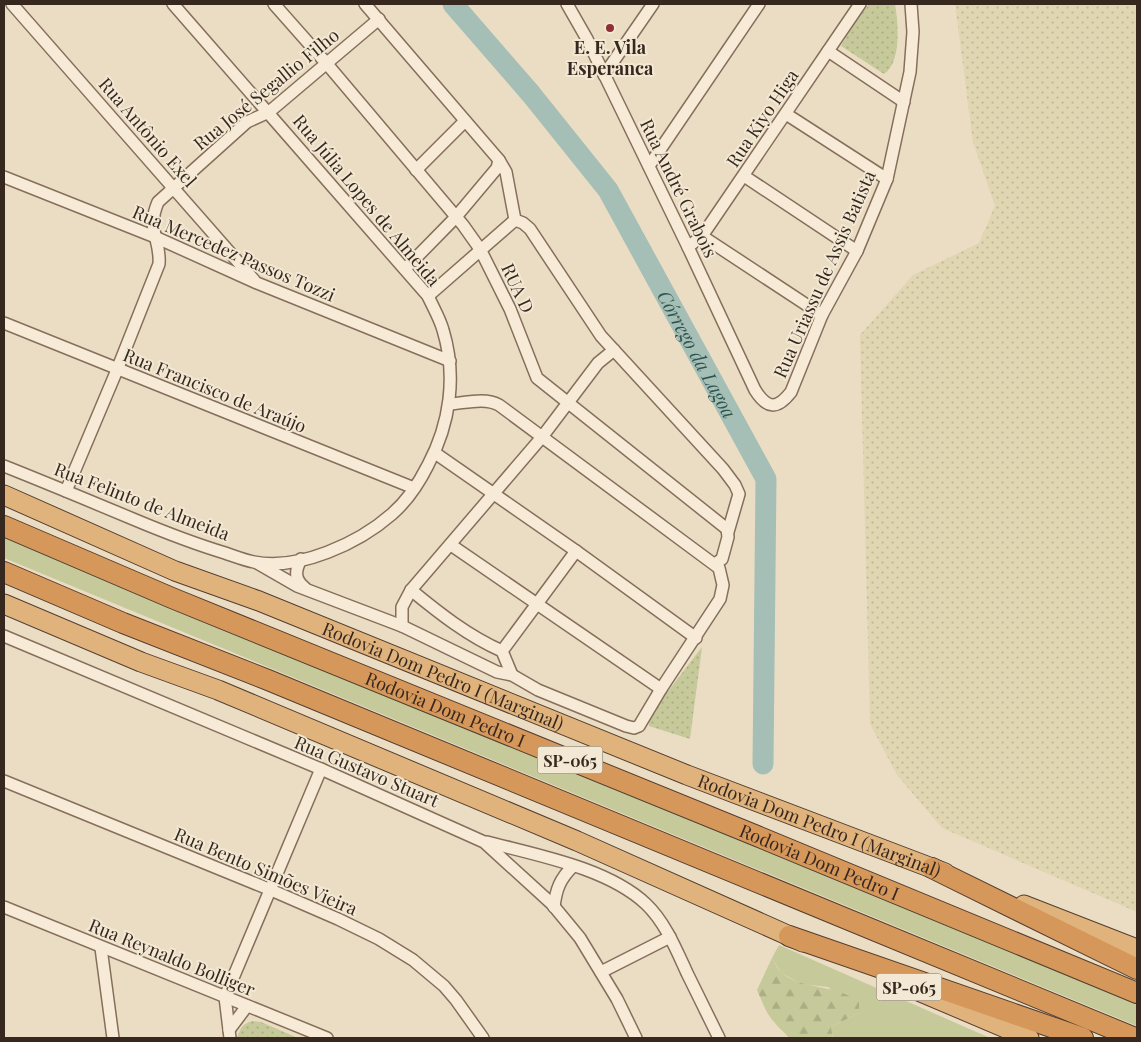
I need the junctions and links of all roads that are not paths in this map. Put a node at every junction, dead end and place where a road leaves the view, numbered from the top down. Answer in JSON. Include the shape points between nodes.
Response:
{"nodes":[{"id":1,"x":12,"y":4,"type":"edge"},
{"id":2,"x":173,"y":4,"type":"edge"},
{"id":3,"x":274,"y":4,"type":"edge"},
{"id":4,"x":365,"y":4,"type":"edge"},
{"id":5,"x":567,"y":4,"type":"edge"},
{"id":6,"x":653,"y":4,"type":"edge"},
{"id":7,"x":759,"y":4,"type":"edge"},
{"id":8,"x":860,"y":4,"type":"edge"},
{"id":9,"x":911,"y":4,"type":"edge"},
{"id":10,"x":379,"y":19,"type":"junction"},
{"id":11,"x":828,"y":51,"type":"junction"},
{"id":12,"x":327,"y":64,"type":"junction"},
{"id":13,"x":604,"y":75,"type":"junction"},
{"id":14,"x":904,"y":102,"type":"junction"},
{"id":15,"x":269,"y":112,"type":"junction"},
{"id":16,"x":786,"y":114,"type":"junction"},
{"id":17,"x":465,"y":121,"type":"junction"},
{"id":18,"x":499,"y":160,"type":"junction"},
{"id":19,"x":649,"y":166,"type":"junction"},
{"id":20,"x":416,"y":170,"type":"junction"},
{"id":21,"x":744,"y":176,"type":"junction"},
{"id":22,"x":4,"y":177,"type":"edge"},
{"id":23,"x":887,"y":179,"type":"junction"},
{"id":24,"x":174,"y":188,"type":"junction"},
{"id":25,"x":456,"y":218,"type":"junction"},
{"id":26,"x":515,"y":220,"type":"junction"},
{"id":27,"x":702,"y":236,"type":"junction"},
{"id":28,"x":155,"y":237,"type":"junction"},
{"id":29,"x":688,"y":247,"type":"junction"},
{"id":30,"x":480,"y":249,"type":"junction"},
{"id":31,"x":857,"y":251,"type":"junction"},
{"id":32,"x":405,"y":269,"type":"junction"},
{"id":33,"x":257,"y":284,"type":"junction"},
{"id":34,"x":428,"y":296,"type":"junction"},
{"id":35,"x":822,"y":315,"type":"junction"},
{"id":36,"x":4,"y":323,"type":"edge"},
{"id":37,"x":614,"y":350,"type":"junction"},
{"id":38,"x":450,"y":361,"type":"junction"},
{"id":39,"x":117,"y":370,"type":"junction"},
{"id":40,"x":755,"y":390,"type":"joint"},
{"id":41,"x":567,"y":403,"type":"junction"},
{"id":42,"x":450,"y":404,"type":"junction"},
{"id":43,"x":542,"y":437,"type":"junction"},
{"id":44,"x":435,"y":453,"type":"junction"},
{"id":45,"x":4,"y":466,"type":"edge"},
{"id":46,"x":414,"y":488,"type":"junction"},
{"id":47,"x":66,"y":491,"type":"junction"},
{"id":48,"x":494,"y":493,"type":"junction"},
{"id":49,"x":4,"y":495,"type":"edge"},
{"id":50,"x":4,"y":526,"type":"edge"},
{"id":51,"x":728,"y":532,"type":"junction"},
{"id":52,"x":451,"y":545,"type":"junction"},
{"id":53,"x":576,"y":551,"type":"junction"},
{"id":54,"x":301,"y":559,"type":"junction"},
{"id":55,"x":254,"y":562,"type":"junction"},
{"id":56,"x":715,"y":564,"type":"junction"},
{"id":57,"x":4,"y":572,"type":"edge"},
{"id":58,"x":307,"y":590,"type":"junction"},
{"id":59,"x":411,"y":590,"type":"junction"},
{"id":60,"x":538,"y":603,"type":"junction"},
{"id":61,"x":4,"y":604,"type":"edge"},
{"id":62,"x":402,"y":626,"type":"junction"},
{"id":63,"x":4,"y":636,"type":"edge"},
{"id":64,"x":696,"y":638,"type":"junction"},
{"id":65,"x":502,"y":650,"type":"junction"},
{"id":66,"x":512,"y":675,"type":"junction"},
{"id":67,"x":661,"y":689,"type":"junction"},
{"id":68,"x":321,"y":769,"type":"junction"},
{"id":69,"x":4,"y":781,"type":"edge"},
{"id":70,"x":484,"y":842,"type":"junction"},
{"id":71,"x":573,"y":866,"type":"junction"},
{"id":72,"x":932,"y":868,"type":"junction"},
{"id":73,"x":271,"y":890,"type":"junction"},
{"id":74,"x":4,"y":907,"type":"edge"},
{"id":75,"x":554,"y":907,"type":"junction"},
{"id":76,"x":790,"y":936,"type":"junction"},
{"id":77,"x":670,"y":937,"type":"junction"},
{"id":78,"x":101,"y":948,"type":"junction"},
{"id":79,"x":1137,"y":949,"type":"edge"},
{"id":80,"x":1137,"y":969,"type":"edge"},
{"id":81,"x":601,"y":972,"type":"junction"},
{"id":82,"x":1137,"y":993,"type":"edge"},
{"id":83,"x":225,"y":997,"type":"junction"},
{"id":84,"x":246,"y":1006,"type":"junction"},
{"id":85,"x":230,"y":1034,"type":"edge"},
{"id":86,"x":113,"y":1038,"type":"edge"},
{"id":87,"x":327,"y":1038,"type":"edge"},
{"id":88,"x":483,"y":1038,"type":"edge"},
{"id":89,"x":636,"y":1038,"type":"edge"},
{"id":90,"x":719,"y":1038,"type":"edge"},
{"id":91,"x":1029,"y":1038,"type":"edge"},
{"id":92,"x":1083,"y":1038,"type":"edge"},
{"id":93,"x":1134,"y":1038,"type":"edge"}],
"edges":[{"from":1,"to":24,"type":"street","name":"Rua Antônio Exel"},
{"from":2,"to":15,"type":"street","name":"Rua Júlia Lopes de Almeida"},
{"from":3,"to":12,"type":"street","name":"RUA D"},
{"from":4,"to":10,"type":"street"},
{"from":5,"to":13,"type":"street","name":"Rua André Grabois"},
{"from":6,"to":13,"type":"street"},
{"from":7,"to":19,"type":"street"},
{"from":8,"to":11,"type":"street","name":"Rua Kiyo Higa"},
{"from":9,"to":14,"type":"street","name":"Rua Uriassu de Assis Batista","via":[[913,32]]},
{"from":10,"to":12,"type":"street","name":"Rua José Segallio Filho"},
{"from":10,"to":17,"type":"street"},
{"from":11,"to":14,"type":"street"},
{"from":11,"to":16,"type":"street","name":"Rua Kiyo Higa"},
{"from":12,"to":15,"type":"street","name":"Rua José Segallio Filho"},
{"from":12,"to":20,"type":"street","name":"RUA D"},
{"from":13,"to":19,"type":"street","name":"Rua André Grabois"},
{"from":14,"to":23,"type":"street","name":"Rua Uriassu de Assis Batista"},
{"from":15,"to":24,"type":"street","name":"Rua José Segallio Filho","via":[[247,122]]},
{"from":15,"to":32,"type":"street","name":"Rua Júlia Lopes de Almeida"},
{"from":16,"to":21,"type":"street","name":"Rua Kiyo Higa"},
{"from":16,"to":23,"type":"street"},
{"from":17,"to":18,"type":"street"},
{"from":17,"to":20,"type":"street"},
{"from":18,"to":25,"type":"street","via":[[497,168]]},
{"from":18,"to":26,"type":"street","via":[[506,172]]},
{"from":19,"to":29,"type":"street","name":"Rua André Grabois"},
{"from":20,"to":25,"type":"street","name":"RUA D"},
{"from":21,"to":27,"type":"street","name":"Rua Kiyo Higa"},
{"from":21,"to":31,"type":"street"},
{"from":22,"to":28,"type":"street","name":"Rua Mercedez Passos Tozzi"},
{"from":23,"to":31,"type":"street","name":"Rua Uriassu de Assis Batista"},
{"from":24,"to":28,"type":"street","name":"Rua José Segallio Filho","via":[[163,196],[155,210],[152,225]]},
{"from":24,"to":33,"type":"street","name":"Rua Antônio Exel"},
{"from":25,"to":30,"type":"street","name":"RUA D"},
{"from":25,"to":32,"type":"street"},
{"from":26,"to":30,"type":"street"},
{"from":26,"to":37,"type":"street","via":[[530,228],[601,336]]},
{"from":27,"to":29,"type":"street","name":"Rua Kiyo Higa"},
{"from":27,"to":35,"type":"street"},
{"from":28,"to":33,"type":"street","name":"Rua Mercedez Passos Tozzi"},
{"from":28,"to":39,"type":"street","name":"Rua José Segallio Filho","via":[[159,264]]},
{"from":29,"to":40,"type":"street","name":"Rua André Grabois"},
{"from":30,"to":34,"type":"street"},
{"from":30,"to":41,"type":"street","name":"RUA D","via":[[510,309],[537,378]]},
{"from":31,"to":35,"type":"street","name":"Rua Uriassu de Assis Batista"},
{"from":32,"to":34,"type":"street","name":"Rua Júlia Lopes de Almeida"},
{"from":33,"to":38,"type":"street","name":"Rua Mercedez Passos Tozzi"},
{"from":34,"to":38,"type":"street","name":"Rua Júlia Lopes de Almeida","via":[[443,329]]},
{"from":35,"to":40,"type":"street","name":"Rua Uriassu de Assis Batista","via":[[795,384],[784,402],[768,404]]},
{"from":36,"to":39,"type":"street","name":"Rua Francisco de Araújo"},
{"from":37,"to":41,"type":"street","via":[[598,363]]},
{"from":37,"to":51,"type":"street","via":[[735,485],[739,494]]},
{"from":38,"to":42,"type":"street","name":"Rua Júlia Lopes de Almeida"},
{"from":39,"to":46,"type":"street","name":"Rua Francisco de Araújo"},
{"from":39,"to":47,"type":"street","name":"Rua José Segallio Filho"},
{"from":41,"to":43,"type":"street"},
{"from":41,"to":51,"type":"street","name":"RUA D"},
{"from":42,"to":43,"type":"street","via":[[492,401]]},
{"from":42,"to":44,"type":"street","name":"Rua Júlia Lopes de Almeida"},
{"from":43,"to":48,"type":"street"},
{"from":43,"to":56,"type":"street"},
{"from":44,"to":46,"type":"street","name":"Rua Felinto de Almeida"},
{"from":44,"to":48,"type":"street"},
{"from":45,"to":47,"type":"street","name":"Rua Felinto de Almeida"},
{"from":46,"to":54,"type":"street","name":"Rua Felinto de Almeida","via":[[392,514],[357,539]]},
{"from":47,"to":55,"type":"street","name":"Rua Felinto de Almeida","via":[[184,541]]},
{"from":48,"to":52,"type":"street"},
{"from":48,"to":53,"type":"street"},
{"from":49,"to":72,"type":"highway","name":"Rodovia Dom Pedro I (Marginal)","number":"SP-065","via":[[176,571],[259,601],[687,775]]},
{"from":50,"to":82,"type":"highway","name":"Rodovia Dom Pedro I","number":"SP-065","via":[[172,598]]},
{"from":51,"to":56,"type":"street","via":[[722,559]]},
{"from":52,"to":59,"type":"street"},
{"from":52,"to":60,"type":"street"},
{"from":53,"to":60,"type":"street"},
{"from":53,"to":64,"type":"street"},
{"from":54,"to":55,"type":"street","name":"Rua Felinto de Almeida","via":[[278,563]]},
{"from":54,"to":58,"type":"street","via":[[297,579]]},
{"from":55,"to":58,"type":"street"},
{"from":56,"to":64,"type":"street","via":[[723,586],[720,599]]},
{"from":57,"to":93,"type":"highway","number":"SP-065"},
{"from":58,"to":62,"type":"street"},
{"from":59,"to":62,"type":"street","via":[[402,607]]},
{"from":59,"to":65,"type":"street","via":[[440,614],[486,644]]},
{"from":60,"to":65,"type":"street"},
{"from":60,"to":67,"type":"street"},
{"from":61,"to":76,"type":"highway","number":"SP-065","via":[[568,837]]},
{"from":62,"to":66,"type":"street","via":[[497,672]]},
{"from":63,"to":68,"type":"street","name":"Rua Gustavo Stuart"},
{"from":64,"to":67,"type":"street"},
{"from":65,"to":66,"type":"street"},
{"from":66,"to":67,"type":"street","via":[[538,690],[634,728],[639,726]]},
{"from":68,"to":70,"type":"street","name":"Rua Gustavo Stuart"},
{"from":68,"to":73,"type":"street"},
{"from":69,"to":73,"type":"street","name":"Rua Bento Simões Vieira"},
{"from":70,"to":71,"type":"street"},
{"from":70,"to":75,"type":"street","name":"Rua Gustavo Stuart"},
{"from":71,"to":75,"type":"street","via":[[558,886]]},
{"from":71,"to":77,"type":"street","via":[[627,888],[652,911]]},
{"from":72,"to":79,"type":"highway","name":"Rodovia Dom Pedro I (Marginal)","number":"SP-065"},
{"from":72,"to":80,"type":"highway"},
{"from":73,"to":83,"type":"street"},
{"from":73,"to":88,"type":"street","name":"Rua Bento Simões Vieira","via":[[360,929],[413,960],[456,1000]]},
{"from":74,"to":78,"type":"street","name":"Rua Reynaldo Bolliger"},
{"from":75,"to":81,"type":"street","name":"Rua Gustavo Stuart","via":[[580,938]]},
{"from":76,"to":91,"type":"highway","number":"SP-065"},
{"from":76,"to":92,"type":"highway"},
{"from":77,"to":81,"type":"street"},
{"from":77,"to":90,"type":"street"},
{"from":78,"to":83,"type":"street","name":"Rua Reynaldo Bolliger"},
{"from":78,"to":86,"type":"street"},
{"from":81,"to":89,"type":"street","name":"Rua Gustavo Stuart"},
{"from":83,"to":84,"type":"street","name":"Rua Reynaldo Bolliger"},
{"from":83,"to":85,"type":"street"},
{"from":84,"to":85,"type":"street"},
{"from":84,"to":87,"type":"street","name":"Rua Reynaldo Bolliger"}]}
